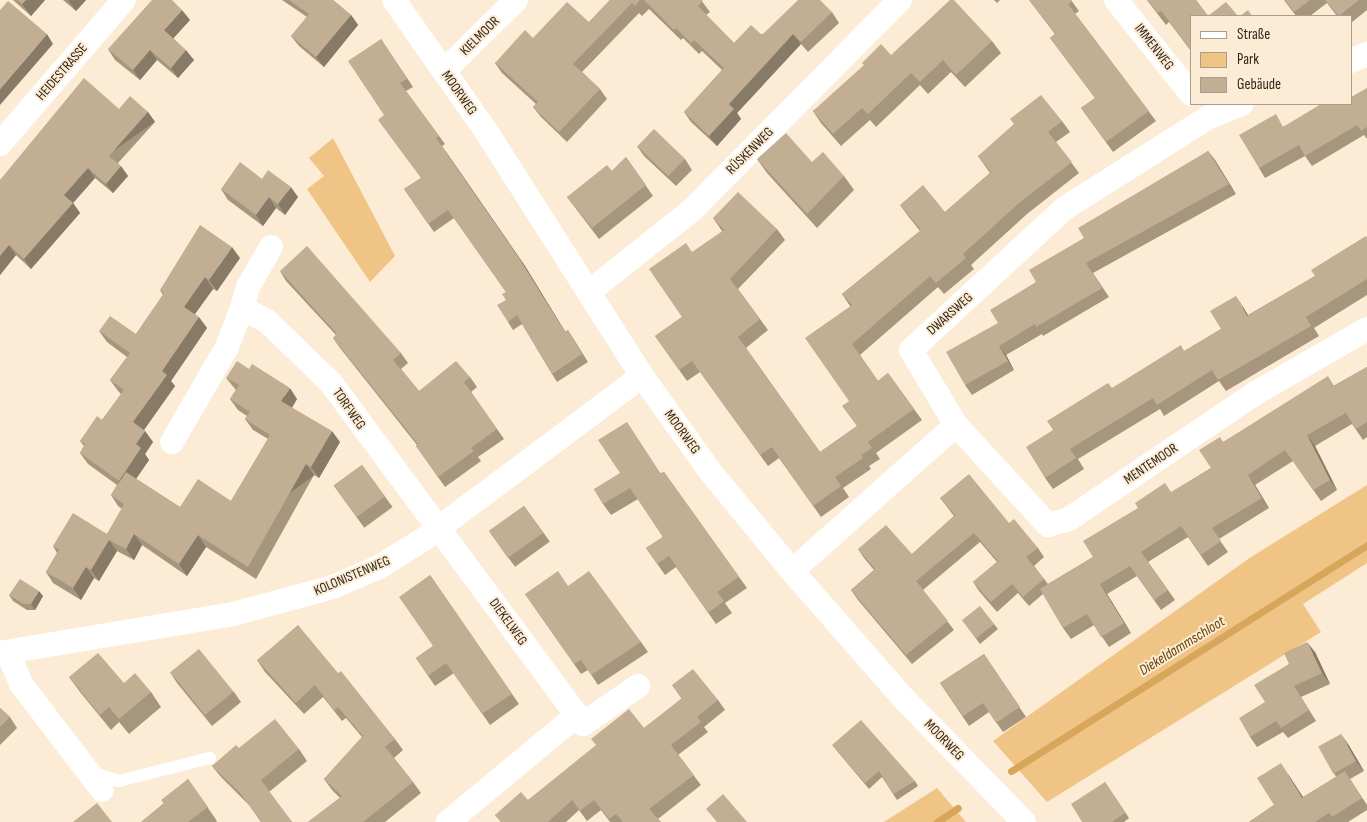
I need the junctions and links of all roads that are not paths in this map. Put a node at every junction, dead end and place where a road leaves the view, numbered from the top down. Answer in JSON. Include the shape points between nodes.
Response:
{"nodes":[{"id":1,"x":124,"y":0,"type":"edge"},
{"id":2,"x":394,"y":0,"type":"edge"},
{"id":3,"x":516,"y":0,"type":"edge"},
{"id":4,"x":900,"y":0,"type":"edge"},
{"id":5,"x":1116,"y":0,"type":"edge"},
{"id":6,"x":1367,"y":54,"type":"edge"},
{"id":7,"x":1352,"y":61,"type":"edge"},
{"id":8,"x":444,"y":71,"type":"junction"},
{"id":9,"x":1190,"y":93,"type":"edge"},
{"id":10,"x":1235,"y":105,"type":"edge"},
{"id":11,"x":1203,"y":110,"type":"edge"},
{"id":12,"x":0,"y":144,"type":"edge"},
{"id":13,"x":271,"y":247,"type":"dead end"},
{"id":14,"x":590,"y":291,"type":"junction"},
{"id":15,"x":242,"y":308,"type":"junction"},
{"id":16,"x":1367,"y":328,"type":"edge"},
{"id":17,"x":642,"y":376,"type":"junction"},
{"id":18,"x":956,"y":425,"type":"junction"},
{"id":19,"x":172,"y":442,"type":"dead end"},
{"id":20,"x":439,"y":528,"type":"junction"},
{"id":21,"x":792,"y":571,"type":"junction"},
{"id":22,"x":4,"y":653,"type":"edge"},
{"id":23,"x":638,"y":686,"type":"dead end"},
{"id":24,"x":577,"y":716,"type":"junction"},
{"id":25,"x":210,"y":758,"type":"dead end"},
{"id":26,"x":96,"y":780,"type":"joint"},
{"id":27,"x":448,"y":822,"type":"edge"},
{"id":28,"x":1024,"y":822,"type":"edge"}],
"edges":[{"from":1,"to":12,"type":"street","name":"HEIDESTRASSE"},
{"from":2,"to":8,"type":"street","name":"MOORWEG"},
{"from":3,"to":8,"type":"street","name":"KIELMOOR"},
{"from":4,"to":14,"type":"street","name":"RÜSKENWEG","via":[[691,211]]},
{"from":5,"to":9,"type":"street","name":"IMMENWEG"},
{"from":6,"to":7,"type":"street"},
{"from":8,"to":14,"type":"street","name":"MOORWEG"},
{"from":10,"to":11,"type":"street","name":"DWARSWEG"},
{"from":11,"to":18,"type":"street","name":"DWARSWEG","via":[[1065,208],[910,350]]},
{"from":13,"to":15,"type":"street","via":[[248,287]]},
{"from":14,"to":17,"type":"street","name":"MOORWEG"},
{"from":15,"to":19,"type":"street","via":[[226,349]]},
{"from":15,"to":20,"type":"street","name":"TORFWEG","via":[[268,322],[331,383]]},
{"from":16,"to":18,"type":"street","name":"MENTEMOOR","via":[[1254,394],[1069,519],[1048,525]]},
{"from":17,"to":20,"type":"street","name":"KOLONISTENWEG"},
{"from":17,"to":21,"type":"street","name":"MOORWEG","via":[[709,470]]},
{"from":18,"to":21,"type":"street"},
{"from":20,"to":22,"type":"street","name":"KOLONISTENWEG","via":[[379,567],[291,600],[233,614]]},
{"from":20,"to":24,"type":"street","name":"DIEKELWEG"},
{"from":21,"to":28,"type":"street","name":"MOORWEG","via":[[903,698]]},
{"from":22,"to":26,"type":"street","name":"KOLONISTENWEG","via":[[21,684]]},
{"from":23,"to":24,"type":"street","via":[[583,724]]},
{"from":24,"to":27,"type":"street"},
{"from":25,"to":26,"type":"lane","via":[[119,781]]}]}
